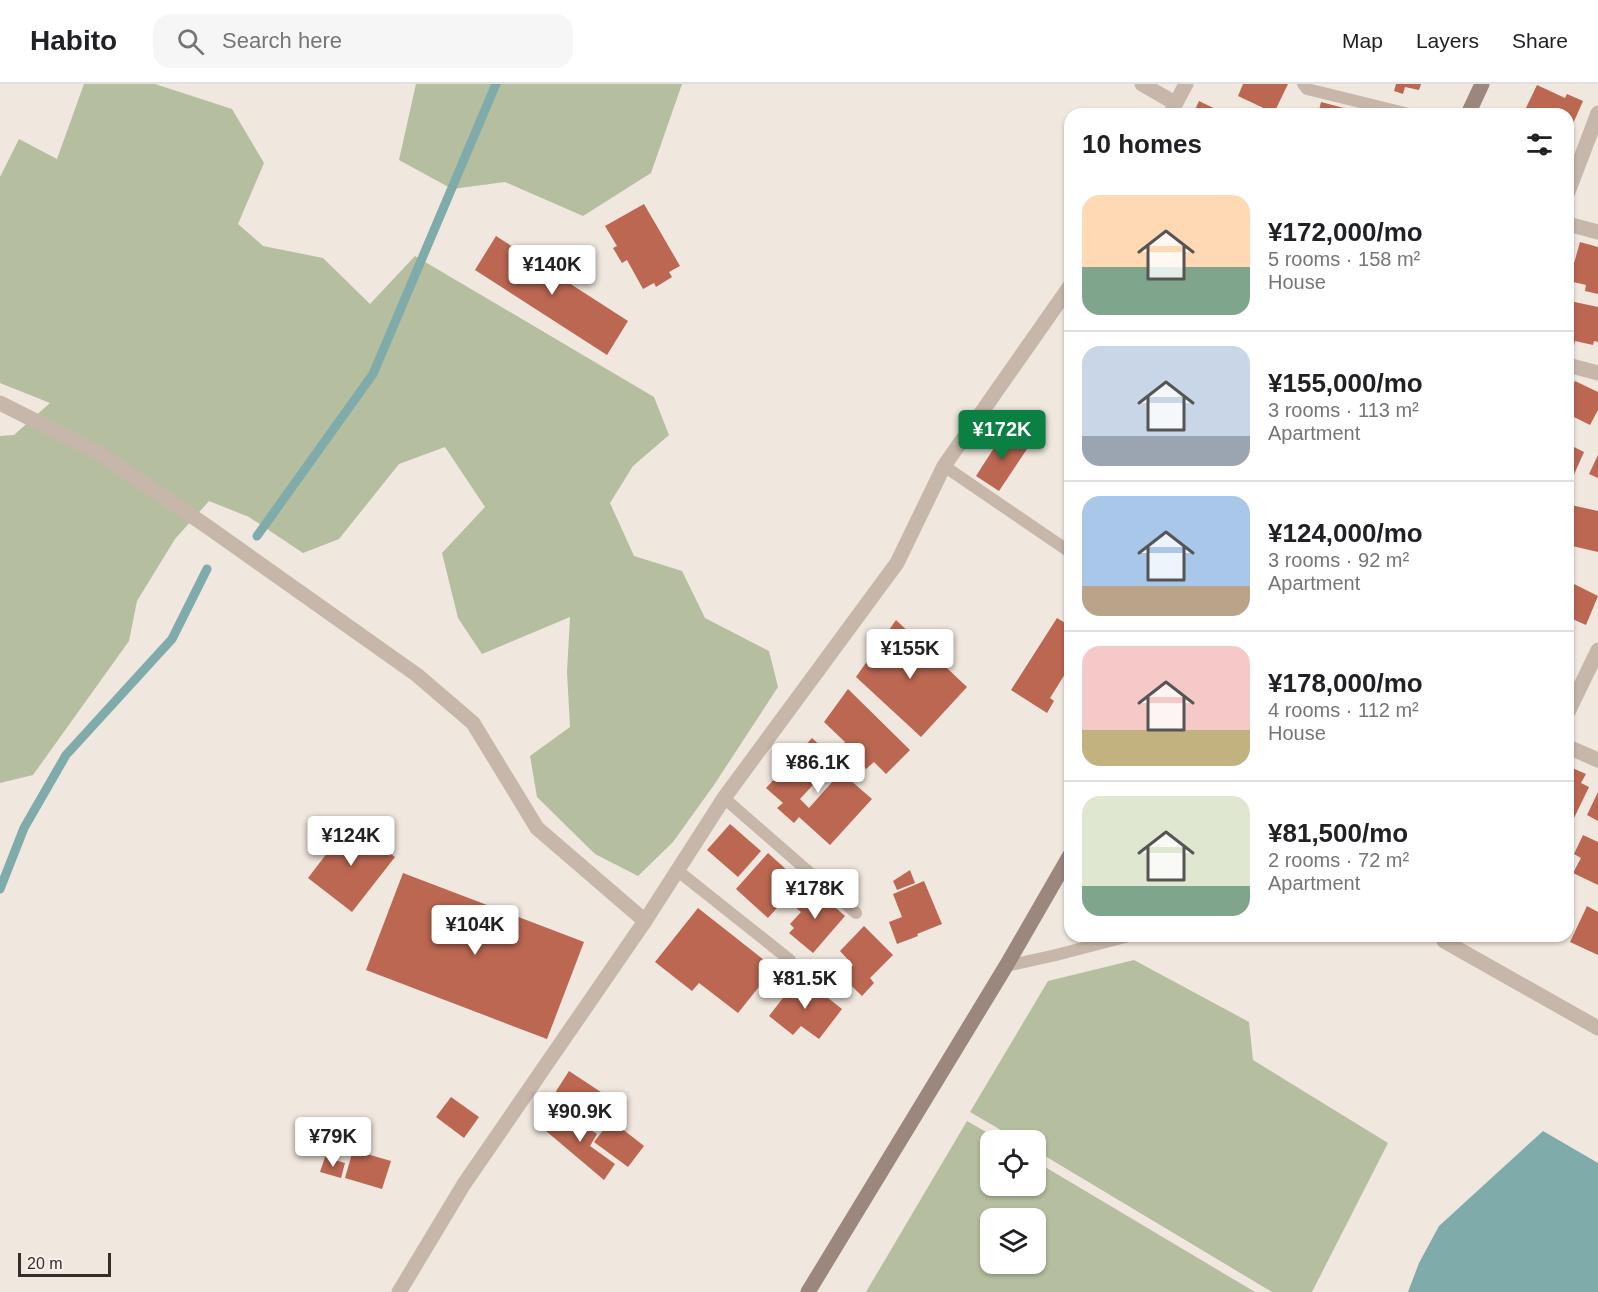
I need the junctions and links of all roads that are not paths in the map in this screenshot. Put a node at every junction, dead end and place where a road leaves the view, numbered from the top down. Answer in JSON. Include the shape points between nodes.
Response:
{"nodes":[{"id":1,"x":1142,"y":84,"type":"edge"},
{"id":2,"x":1186,"y":84,"type":"edge"},
{"id":3,"x":1303,"y":84,"type":"edge"},
{"id":4,"x":1482,"y":84,"type":"edge"},
{"id":5,"x":1171,"y":108,"type":"edge"},
{"id":6,"x":1173,"y":108,"type":"edge"},
{"id":7,"x":1385,"y":108,"type":"edge"},
{"id":8,"x":1471,"y":108,"type":"edge"},
{"id":9,"x":1598,"y":113,"type":"edge"},
{"id":10,"x":1574,"y":176,"type":"edge"},
{"id":11,"x":1574,"y":226,"type":"edge"},
{"id":12,"x":1598,"y":232,"type":"edge"},
{"id":13,"x":1064,"y":295,"type":"edge"},
{"id":14,"x":1574,"y":367,"type":"edge"},
{"id":15,"x":1598,"y":373,"type":"edge"},
{"id":16,"x":0,"y":403,"type":"edge"},
{"id":17,"x":944,"y":466,"type":"junction"},
{"id":18,"x":1064,"y":548,"type":"edge"},
{"id":19,"x":1598,"y":650,"type":"edge"},
{"id":20,"x":1574,"y":700,"type":"edge"},
{"id":21,"x":1574,"y":750,"type":"edge"},
{"id":22,"x":1598,"y":760,"type":"edge"},
{"id":23,"x":724,"y":798,"type":"junction"},
{"id":24,"x":1064,"y":865,"type":"edge"},
{"id":25,"x":678,"y":871,"type":"junction"},
{"id":26,"x":856,"y":913,"type":"dead end"},
{"id":27,"x":645,"y":921,"type":"junction"},
{"id":28,"x":1106,"y":942,"type":"edge"},
{"id":29,"x":1446,"y":942,"type":"edge"},
{"id":30,"x":790,"y":960,"type":"dead end"},
{"id":31,"x":1006,"y":966,"type":"junction"},
{"id":32,"x":1598,"y":1028,"type":"edge"},
{"id":33,"x":399,"y":1292,"type":"edge"},
{"id":34,"x":808,"y":1292,"type":"edge"}],
"edges":[{"from":1,"to":5,"type":"street"},
{"from":2,"to":6,"type":"street"},
{"from":3,"to":7,"type":"lane","via":[[1307,89]]},
{"from":4,"to":8,"type":"street"},
{"from":9,"to":10,"type":"street"},
{"from":11,"to":12,"type":"street"},
{"from":13,"to":17,"type":"street"},
{"from":14,"to":15,"type":"street"},
{"from":16,"to":27,"type":"street","via":[[99,453],[417,675],[473,723],[537,828]]},
{"from":17,"to":18,"type":"lane"},
{"from":17,"to":23,"type":"street","via":[[897,563]]},
{"from":19,"to":20,"type":"street"},
{"from":21,"to":22,"type":"street"},
{"from":23,"to":25,"type":"street"},
{"from":23,"to":26,"type":"lane"},
{"from":24,"to":31,"type":"street"},
{"from":25,"to":27,"type":"street"},
{"from":25,"to":30,"type":"lane"},
{"from":27,"to":33,"type":"street","via":[[464,1184]]},
{"from":28,"to":31,"type":"lane"},
{"from":29,"to":32,"type":"street"},
{"from":31,"to":34,"type":"street"}]}
